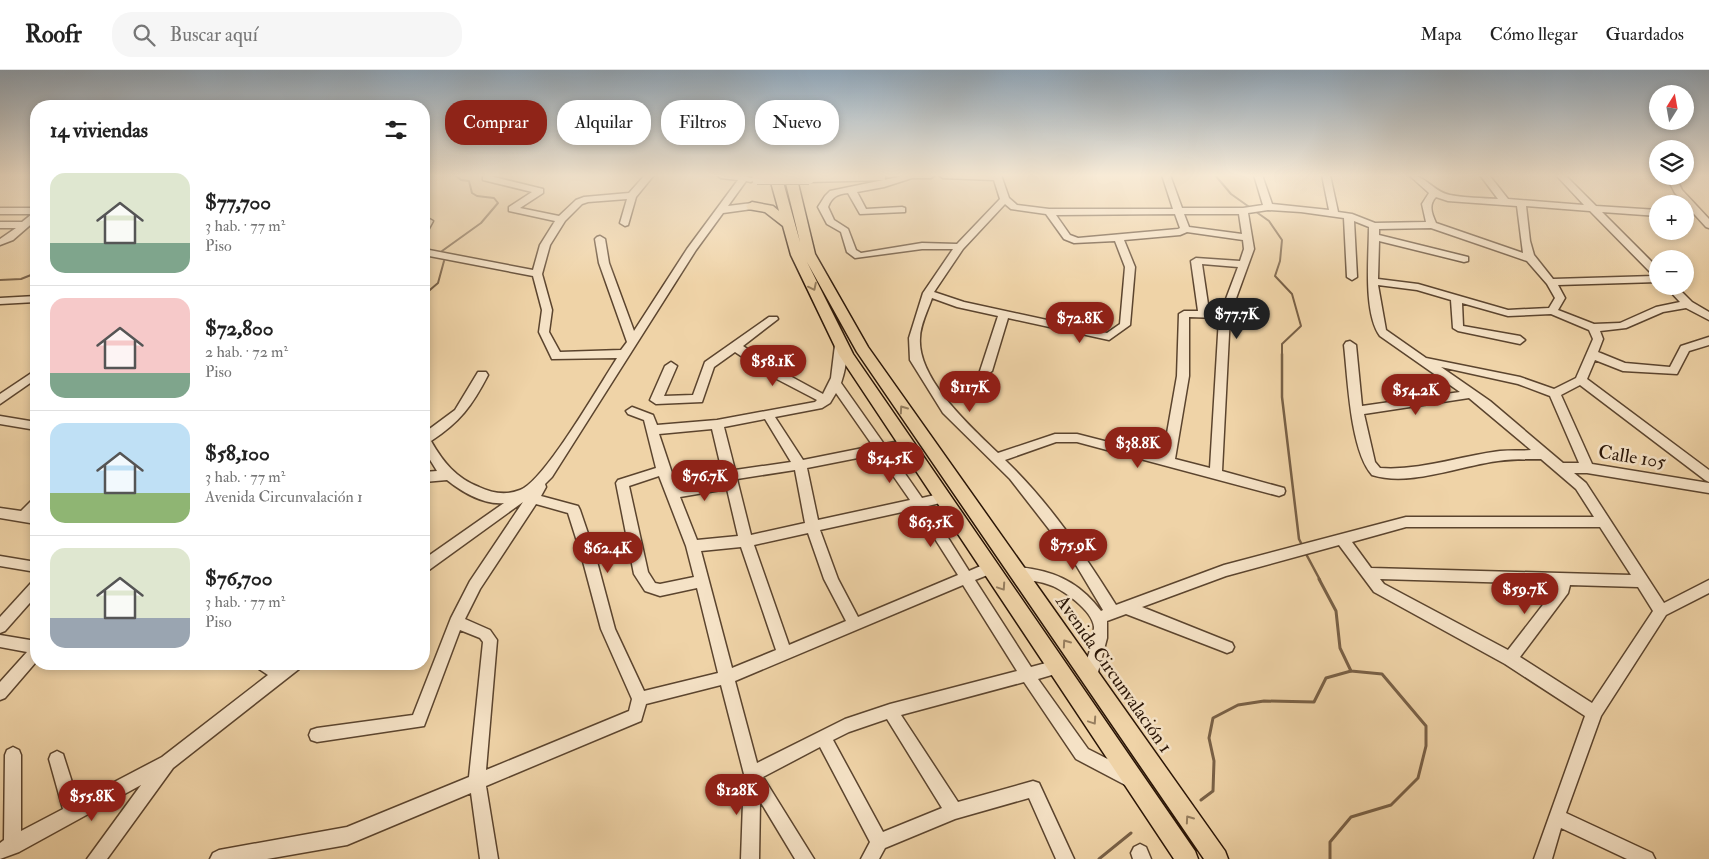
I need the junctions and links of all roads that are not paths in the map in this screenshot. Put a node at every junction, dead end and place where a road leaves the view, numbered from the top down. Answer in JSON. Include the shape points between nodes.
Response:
{"nodes":[{"id":1,"x":15,"y":212,"type":"edge"},
{"id":2,"x":526,"y":212,"type":"edge"},
{"id":3,"x":568,"y":212,"type":"edge"},
{"id":4,"x":628,"y":212,"type":"edge"},
{"id":5,"x":720,"y":212,"type":"edge"},
{"id":6,"x":771,"y":212,"type":"edge"},
{"id":7,"x":787,"y":212,"type":"edge"},
{"id":8,"x":793,"y":212,"type":"edge"},
{"id":9,"x":825,"y":212,"type":"edge"},
{"id":10,"x":993,"y":212,"type":"edge"},
{"id":11,"x":1049,"y":212,"type":"joint"},
{"id":12,"x":1061,"y":212,"type":"edge"},
{"id":13,"x":1179,"y":212,"type":"edge"},
{"id":14,"x":1246,"y":212,"type":"edge"},
{"id":15,"x":1317,"y":212,"type":"edge"},
{"id":16,"x":1427,"y":212,"type":"edge"},
{"id":17,"x":1522,"y":212,"type":"edge"},
{"id":18,"x":1594,"y":212,"type":"edge"},
{"id":19,"x":1695,"y":212,"type":"edge"},
{"id":20,"x":30,"y":213,"type":"edge"},
{"id":21,"x":1334,"y":213,"type":"joint"},
{"id":22,"x":1694,"y":215,"type":"edge"},
{"id":23,"x":1698,"y":215,"type":"junction"},
{"id":24,"x":1349,"y":216,"type":"junction"},
{"id":25,"x":1709,"y":217,"type":"edge"},
{"id":26,"x":561,"y":219,"type":"junction"},
{"id":27,"x":30,"y":220,"type":"edge"},
{"id":28,"x":625,"y":223,"type":"dead end"},
{"id":29,"x":0,"y":225,"type":"edge"},
{"id":30,"x":789,"y":225,"type":"junction"},
{"id":31,"x":1432,"y":225,"type":"junction"},
{"id":32,"x":1709,"y":225,"type":"edge"},
{"id":33,"x":24,"y":226,"type":"junction"},
{"id":34,"x":1185,"y":228,"type":"junction"},
{"id":35,"x":1374,"y":232,"type":"junction"},
{"id":36,"x":1248,"y":238,"type":"junction"},
{"id":37,"x":1119,"y":239,"type":"junction"},
{"id":38,"x":600,"y":240,"type":"dead end"},
{"id":39,"x":0,"y":242,"type":"edge"},
{"id":40,"x":960,"y":247,"type":"junction"},
{"id":41,"x":430,"y":253,"type":"edge"},
{"id":42,"x":1464,"y":259,"type":"dead end"},
{"id":43,"x":1531,"y":259,"type":"junction"},
{"id":44,"x":1244,"y":264,"type":"junction"},
{"id":45,"x":1649,"y":265,"type":"edge"},
{"id":46,"x":537,"y":274,"type":"junction"},
{"id":47,"x":1352,"y":277,"type":"dead end"},
{"id":48,"x":1649,"y":279,"type":"edge"},
{"id":49,"x":1373,"y":280,"type":"junction"},
{"id":50,"x":1553,"y":282,"type":"junction"},
{"id":51,"x":928,"y":293,"type":"junction"},
{"id":52,"x":1679,"y":295,"type":"edge"},
{"id":53,"x":30,"y":299,"type":"edge"},
{"id":54,"x":1456,"y":299,"type":"junction"},
{"id":55,"x":0,"y":300,"type":"edge"},
{"id":56,"x":1688,"y":304,"type":"junction"},
{"id":57,"x":1552,"y":311,"type":"junction"},
{"id":58,"x":1004,"y":314,"type":"junction"},
{"id":59,"x":1204,"y":314,"type":"junction"},
{"id":60,"x":1225,"y":315,"type":"junction"},
{"id":61,"x":1709,"y":318,"type":"edge"},
{"id":62,"x":773,"y":320,"type":"dead end"},
{"id":63,"x":1593,"y":328,"type":"junction"},
{"id":64,"x":1520,"y":340,"type":"dead end"},
{"id":65,"x":1709,"y":340,"type":"edge"},
{"id":66,"x":632,"y":342,"type":"junction"},
{"id":67,"x":841,"y":345,"type":"junction"},
{"id":68,"x":1350,"y":345,"type":"dead end"},
{"id":69,"x":736,"y":347,"type":"junction"},
{"id":70,"x":625,"y":354,"type":"junction"},
{"id":71,"x":1592,"y":354,"type":"junction"},
{"id":72,"x":1418,"y":359,"type":"junction"},
{"id":73,"x":671,"y":366,"type":"dead end"},
{"id":74,"x":986,"y":371,"type":"dead end"},
{"id":75,"x":482,"y":375,"type":"dead end"},
{"id":76,"x":30,"y":378,"type":"edge"},
{"id":77,"x":1581,"y":380,"type":"junction"},
{"id":78,"x":836,"y":384,"type":"junction"},
{"id":79,"x":1555,"y":393,"type":"junction"},
{"id":80,"x":1471,"y":394,"type":"junction"},
{"id":81,"x":0,"y":400,"type":"edge"},
{"id":82,"x":656,"y":400,"type":"junction"},
{"id":83,"x":826,"y":400,"type":"junction"},
{"id":84,"x":1357,"y":411,"type":"junction"},
{"id":85,"x":632,"y":412,"type":"dead end"},
{"id":86,"x":768,"y":415,"type":"junction"},
{"id":87,"x":0,"y":420,"type":"edge"},
{"id":88,"x":651,"y":424,"type":"junction"},
{"id":89,"x":717,"y":424,"type":"junction"},
{"id":90,"x":30,"y":425,"type":"edge"},
{"id":91,"x":430,"y":436,"type":"edge"},
{"id":92,"x":906,"y":444,"type":"junction"},
{"id":93,"x":882,"y":448,"type":"junction"},
{"id":94,"x":430,"y":450,"type":"edge"},
{"id":95,"x":996,"y":458,"type":"junction"},
{"id":96,"x":1551,"y":461,"type":"junction"},
{"id":97,"x":1168,"y":463,"type":"junction"},
{"id":98,"x":800,"y":465,"type":"junction"},
{"id":99,"x":1587,"y":468,"type":"junction"},
{"id":100,"x":663,"y":470,"type":"junction"},
{"id":101,"x":450,"y":475,"type":"junction"},
{"id":102,"x":1216,"y":475,"type":"junction"},
{"id":103,"x":430,"y":476,"type":"edge"},
{"id":104,"x":1709,"y":477,"type":"edge"},
{"id":105,"x":732,"y":479,"type":"junction"},
{"id":106,"x":1709,"y":488,"type":"edge"},
{"id":107,"x":1279,"y":491,"type":"dead end"},
{"id":108,"x":672,"y":494,"type":"junction"},
{"id":109,"x":529,"y":496,"type":"junction"},
{"id":110,"x":943,"y":498,"type":"junction"},
{"id":111,"x":920,"y":504,"type":"junction"},
{"id":112,"x":0,"y":514,"type":"edge"},
{"id":113,"x":30,"y":518,"type":"edge"},
{"id":114,"x":1602,"y":522,"type":"junction"},
{"id":115,"x":813,"y":528,"type":"junction"},
{"id":116,"x":1343,"y":540,"type":"junction"},
{"id":117,"x":746,"y":541,"type":"junction"},
{"id":118,"x":693,"y":546,"type":"junction"},
{"id":119,"x":0,"y":561,"type":"edge"},
{"id":120,"x":430,"y":562,"type":"edge"},
{"id":121,"x":30,"y":566,"type":"edge"},
{"id":122,"x":990,"y":568,"type":"junction"},
{"id":123,"x":1018,"y":573,"type":"junction"},
{"id":124,"x":1368,"y":573,"type":"junction"},
{"id":125,"x":966,"y":578,"type":"junction"},
{"id":126,"x":1563,"y":578,"type":"junction"},
{"id":127,"x":702,"y":581,"type":"junction"},
{"id":128,"x":1641,"y":581,"type":"junction"},
{"id":129,"x":1709,"y":586,"type":"edge"},
{"id":130,"x":30,"y":594,"type":"edge"},
{"id":131,"x":1128,"y":608,"type":"junction"},
{"id":132,"x":1661,"y":611,"type":"junction"},
{"id":133,"x":1113,"y":613,"type":"junction"},
{"id":134,"x":1098,"y":618,"type":"junction"},
{"id":135,"x":456,"y":622,"type":"junction"},
{"id":136,"x":855,"y":625,"type":"junction"},
{"id":137,"x":0,"y":627,"type":"edge"},
{"id":138,"x":0,"y":641,"type":"edge"},
{"id":139,"x":30,"y":646,"type":"edge"},
{"id":140,"x":1227,"y":648,"type":"dead end"},
{"id":141,"x":785,"y":654,"type":"junction"},
{"id":142,"x":30,"y":659,"type":"edge"},
{"id":143,"x":1510,"y":659,"type":"junction"},
{"id":144,"x":1057,"y":667,"type":"junction"},
{"id":145,"x":272,"y":670,"type":"edge"},
{"id":146,"x":286,"y":670,"type":"edge"},
{"id":147,"x":279,"y":675,"type":"junction"},
{"id":148,"x":1028,"y":676,"type":"junction"},
{"id":149,"x":1089,"y":676,"type":"junction"},
{"id":150,"x":728,"y":677,"type":"junction"},
{"id":151,"x":0,"y":693,"type":"edge"},
{"id":152,"x":640,"y":699,"type":"junction"},
{"id":153,"x":890,"y":711,"type":"junction"},
{"id":154,"x":1594,"y":713,"type":"junction"},
{"id":155,"x":317,"y":735,"type":"dead end"},
{"id":156,"x":823,"y":737,"type":"junction"},
{"id":157,"x":13,"y":755,"type":"dead end"},
{"id":158,"x":57,"y":759,"type":"dead end"},
{"id":159,"x":168,"y":762,"type":"junction"},
{"id":160,"x":752,"y":774,"type":"junction"},
{"id":161,"x":476,"y":780,"type":"junction"},
{"id":162,"x":1135,"y":782,"type":"junction"},
{"id":163,"x":954,"y":811,"type":"junction"},
{"id":164,"x":73,"y":814,"type":"junction"},
{"id":165,"x":1556,"y":816,"type":"junction"},
{"id":166,"x":878,"y":842,"type":"junction"},
{"id":167,"x":7,"y":849,"type":"edge"},
{"id":168,"x":96,"y":859,"type":"edge"},
{"id":169,"x":219,"y":859,"type":"edge"},
{"id":170,"x":489,"y":859,"type":"edge"},
{"id":171,"x":750,"y":859,"type":"edge"},
{"id":172,"x":806,"y":859,"type":"edge"},
{"id":173,"x":870,"y":859,"type":"edge"},
{"id":174,"x":1065,"y":859,"type":"edge"},
{"id":175,"x":1187,"y":859,"type":"edge"},
{"id":176,"x":1217,"y":859,"type":"edge"},
{"id":177,"x":1543,"y":859,"type":"edge"},
{"id":178,"x":1646,"y":859,"type":"edge"}],
"edges":[{"from":1,"to":20,"type":"street"},
{"from":2,"to":26,"type":"street"},
{"from":3,"to":26,"type":"street"},
{"from":4,"to":28,"type":"street"},
{"from":5,"to":66,"type":"street"},
{"from":6,"to":30,"type":"main road"},
{"from":7,"to":30,"type":"main road"},
{"from":123,"to":8,"type":"main road","name":"Avenida Circunvalación 1","one_way":true,"via":[[862,349],[809,254]]},
{"from":9,"to":40,"type":"street","via":[[830,222],[845,231],[852,252],[859,256],[922,246],[948,244]]},
{"from":10,"to":40,"type":"street"},
{"from":11,"to":12,"type":"street"},
{"from":11,"to":37,"type":"street","via":[[1072,241]]},
{"from":13,"to":34,"type":"street"},
{"from":14,"to":36,"type":"street"},
{"from":15,"to":21,"type":"street"},
{"from":16,"to":31,"type":"street"},
{"from":17,"to":43,"type":"street"},
{"from":18,"to":45,"type":"street"},
{"from":19,"to":23,"type":"street"},
{"from":21,"to":24,"type":"street"},
{"from":22,"to":23,"type":"street"},
{"from":23,"to":25,"type":"street"},
{"from":23,"to":32,"type":"street"},
{"from":24,"to":35,"type":"street"},
{"from":24,"to":47,"type":"street"},
{"from":26,"to":46,"type":"street","via":[[544,244]]},
{"from":27,"to":33,"type":"street"},
{"from":29,"to":33,"type":"street"},
{"from":30,"to":67,"type":"main road","one_way":true,"via":[[797,255]]},
{"from":31,"to":35,"type":"street"},
{"from":31,"to":43,"type":"street"},
{"from":33,"to":39,"type":"street"},
{"from":34,"to":36,"type":"street"},
{"from":34,"to":37,"type":"street","via":[[1171,234]]},
{"from":35,"to":42,"type":"street"},
{"from":35,"to":49,"type":"street"},
{"from":36,"to":44,"type":"street","via":[[1249,250]]},
{"from":37,"to":58,"type":"street","via":[[1130,267],[1129,284],[1124,325],[1109,337]]},
{"from":38,"to":66,"type":"street","via":[[604,263]]},
{"from":40,"to":51,"type":"street"},
{"from":41,"to":46,"type":"street"},
{"from":43,"to":50,"type":"street"},
{"from":44,"to":59,"type":"street","via":[[1196,261]]},
{"from":44,"to":60,"type":"street"},
{"from":46,"to":70,"type":"street","via":[[547,310],[544,332],[556,356]]},
{"from":48,"to":50,"type":"street"},
{"from":49,"to":54,"type":"street","via":[[1418,286]]},
{"from":49,"to":72,"type":"street","via":[[1381,330]]},
{"from":50,"to":57,"type":"street","via":[[1560,298]]},
{"from":51,"to":58,"type":"street","via":[[961,305]]},
{"from":51,"to":95,"type":"street","via":[[914,338],[916,360],[947,410]]},
{"from":52,"to":56,"type":"street"},
{"from":53,"to":55,"type":"street"},
{"from":54,"to":57,"type":"street","via":[[1516,314]]},
{"from":54,"to":64,"type":"street","via":[[1458,328]]},
{"from":56,"to":61,"type":"street"},
{"from":56,"to":63,"type":"street","via":[[1660,309],[1622,326]]},
{"from":57,"to":63,"type":"street"},
{"from":58,"to":74,"type":"street"},
{"from":59,"to":60,"type":"street"},
{"from":59,"to":97,"type":"street","via":[[1186,312],[1184,315],[1182,376]]},
{"from":60,"to":102,"type":"street"},
{"from":62,"to":69,"type":"street"},
{"from":63,"to":71,"type":"street","via":[[1598,339]]},
{"from":65,"to":71,"type":"street","via":[[1685,349],[1673,371],[1623,367]]},
{"from":66,"to":70,"type":"street"},
{"from":67,"to":78,"type":"street"},
{"from":67,"to":92,"type":"main road"},
{"from":68,"to":84,"type":"street","name":"Calle 105"},
{"from":69,"to":82,"type":"street","via":[[709,365],[698,399]]},
{"from":69,"to":83,"type":"street","via":[[775,373]]},
{"from":70,"to":109,"type":"street","via":[[548,474]]},
{"from":71,"to":77,"type":"street"},
{"from":72,"to":79,"type":"street","via":[[1520,381]]},
{"from":72,"to":80,"type":"street"},
{"from":73,"to":82,"type":"street"},
{"from":75,"to":91,"type":"street","via":[[464,409],[452,422]]},
{"from":76,"to":81,"type":"street"},
{"from":77,"to":79,"type":"street"},
{"from":77,"to":104,"type":"street"},
{"from":78,"to":83,"type":"street"},
{"from":78,"to":93,"type":"street"},
{"from":79,"to":99,"type":"street"},
{"from":80,"to":84,"type":"street"},
{"from":80,"to":96,"type":"street"},
{"from":82,"to":88,"type":"street"},
{"from":83,"to":86,"type":"street","via":[[818,405]]},
{"from":84,"to":96,"type":"street","name":"Calle 105","via":[[1369,464],[1382,474],[1438,469],[1499,456]]},
{"from":85,"to":88,"type":"street"},
{"from":86,"to":89,"type":"street"},
{"from":86,"to":98,"type":"street"},
{"from":87,"to":90,"type":"street"},
{"from":88,"to":89,"type":"street"},
{"from":88,"to":100,"type":"street"},
{"from":89,"to":105,"type":"street"},
{"from":92,"to":93,"type":"street"},
{"from":92,"to":110,"type":"main road"},
{"from":93,"to":98,"type":"street"},
{"from":93,"to":111,"type":"street"},
{"from":94,"to":101,"type":"street","via":[[439,466]]},
{"from":95,"to":97,"type":"street","via":[[1055,438],[1068,438]]},
{"from":95,"to":133,"type":"street","via":[[1078,556]]},
{"from":96,"to":99,"type":"street","name":"Calle 105"},
{"from":96,"to":114,"type":"street","via":[[1581,486]]},
{"from":97,"to":102,"type":"street"},
{"from":98,"to":105,"type":"street"},
{"from":98,"to":115,"type":"street"},
{"from":99,"to":106,"type":"street","name":"Calle 105"},
{"from":100,"to":108,"type":"street"},
{"from":100,"to":127,"type":"street","via":[[622,483],[641,574],[650,587],[660,590]]},
{"from":101,"to":103,"type":"street"},
{"from":101,"to":109,"type":"street","via":[[463,486],[494,498]]},
{"from":102,"to":107,"type":"street"},
{"from":105,"to":108,"type":"street"},
{"from":105,"to":117,"type":"street"},
{"from":108,"to":118,"type":"street"},
{"from":109,"to":120,"type":"street"},
{"from":109,"to":135,"type":"street"},
{"from":109,"to":152,"type":"street","via":[[573,510],[608,629]]},
{"from":110,"to":111,"type":"street"},
{"from":110,"to":122,"type":"main road"},
{"from":111,"to":115,"type":"street"},
{"from":111,"to":125,"type":"street"},
{"from":112,"to":113,"type":"street"},
{"from":114,"to":116,"type":"street","via":[[1416,520]]},
{"from":114,"to":128,"type":"street"},
{"from":115,"to":117,"type":"street"},
{"from":115,"to":136,"type":"street","via":[[831,580]]},
{"from":116,"to":124,"type":"street"},
{"from":116,"to":131,"type":"street","via":[[1224,571]]},
{"from":117,"to":118,"type":"street"},
{"from":117,"to":141,"type":"street"},
{"from":118,"to":127,"type":"street"},
{"from":119,"to":121,"type":"street"},
{"from":122,"to":125,"type":"street"},
{"from":122,"to":144,"type":"main road","one_way":true},
{"from":123,"to":134,"type":"street","via":[[1064,583],[1076,591]]},
{"from":149,"to":123,"type":"main road","name":"Avenida Circunvalación 1","one_way":true},
{"from":124,"to":126,"type":"street"},
{"from":124,"to":143,"type":"street","via":[[1379,588]]},
{"from":125,"to":136,"type":"street"},
{"from":125,"to":148,"type":"street"},
{"from":126,"to":128,"type":"street"},
{"from":126,"to":143,"type":"street","via":[[1563,589]]},
{"from":127,"to":150,"type":"street"},
{"from":128,"to":132,"type":"street"},
{"from":129,"to":132,"type":"street"},
{"from":130,"to":137,"type":"street"},
{"from":131,"to":133,"type":"street"},
{"from":131,"to":140,"type":"street"},
{"from":132,"to":154,"type":"street"},
{"from":133,"to":134,"type":"street"},
{"from":134,"to":149,"type":"street","via":[[1101,628]]},
{"from":135,"to":155,"type":"street","via":[[418,721]]},
{"from":135,"to":161,"type":"street","via":[[485,634],[490,640]]},
{"from":136,"to":141,"type":"street"},
{"from":138,"to":139,"type":"street"},
{"from":141,"to":150,"type":"street"},
{"from":142,"to":151,"type":"street"},
{"from":143,"to":154,"type":"street"},
{"from":144,"to":148,"type":"street"},
{"from":144,"to":162,"type":"main road","one_way":true},
{"from":145,"to":147,"type":"street"},
{"from":146,"to":147,"type":"street"},
{"from":147,"to":159,"type":"street"},
{"from":148,"to":153,"type":"street"},
{"from":148,"to":162,"type":"street","via":[[1082,754]]},
{"from":176,"to":149,"type":"main road","name":"Avenida Circunvalación 1","one_way":true},
{"from":150,"to":152,"type":"street"},
{"from":150,"to":160,"type":"street"},
{"from":152,"to":161,"type":"street","via":[[635,716]]},
{"from":153,"to":156,"type":"street"},
{"from":153,"to":163,"type":"street"},
{"from":154,"to":165,"type":"street"},
{"from":156,"to":160,"type":"street"},
{"from":156,"to":166,"type":"street"},
{"from":157,"to":167,"type":"street"},
{"from":158,"to":164,"type":"street"},
{"from":159,"to":164,"type":"street"},
{"from":159,"to":168,"type":"street"},
{"from":160,"to":171,"type":"street"},
{"from":160,"to":172,"type":"street"},
{"from":161,"to":169,"type":"street","via":[[347,836]]},
{"from":161,"to":170,"type":"street"},
{"from":162,"to":175,"type":"main road"},
{"from":163,"to":166,"type":"street"},
{"from":163,"to":174,"type":"street","via":[[1033,789]]},
{"from":164,"to":167,"type":"street"},
{"from":165,"to":177,"type":"street"},
{"from":165,"to":178,"type":"street"},
{"from":166,"to":173,"type":"street"}]}
